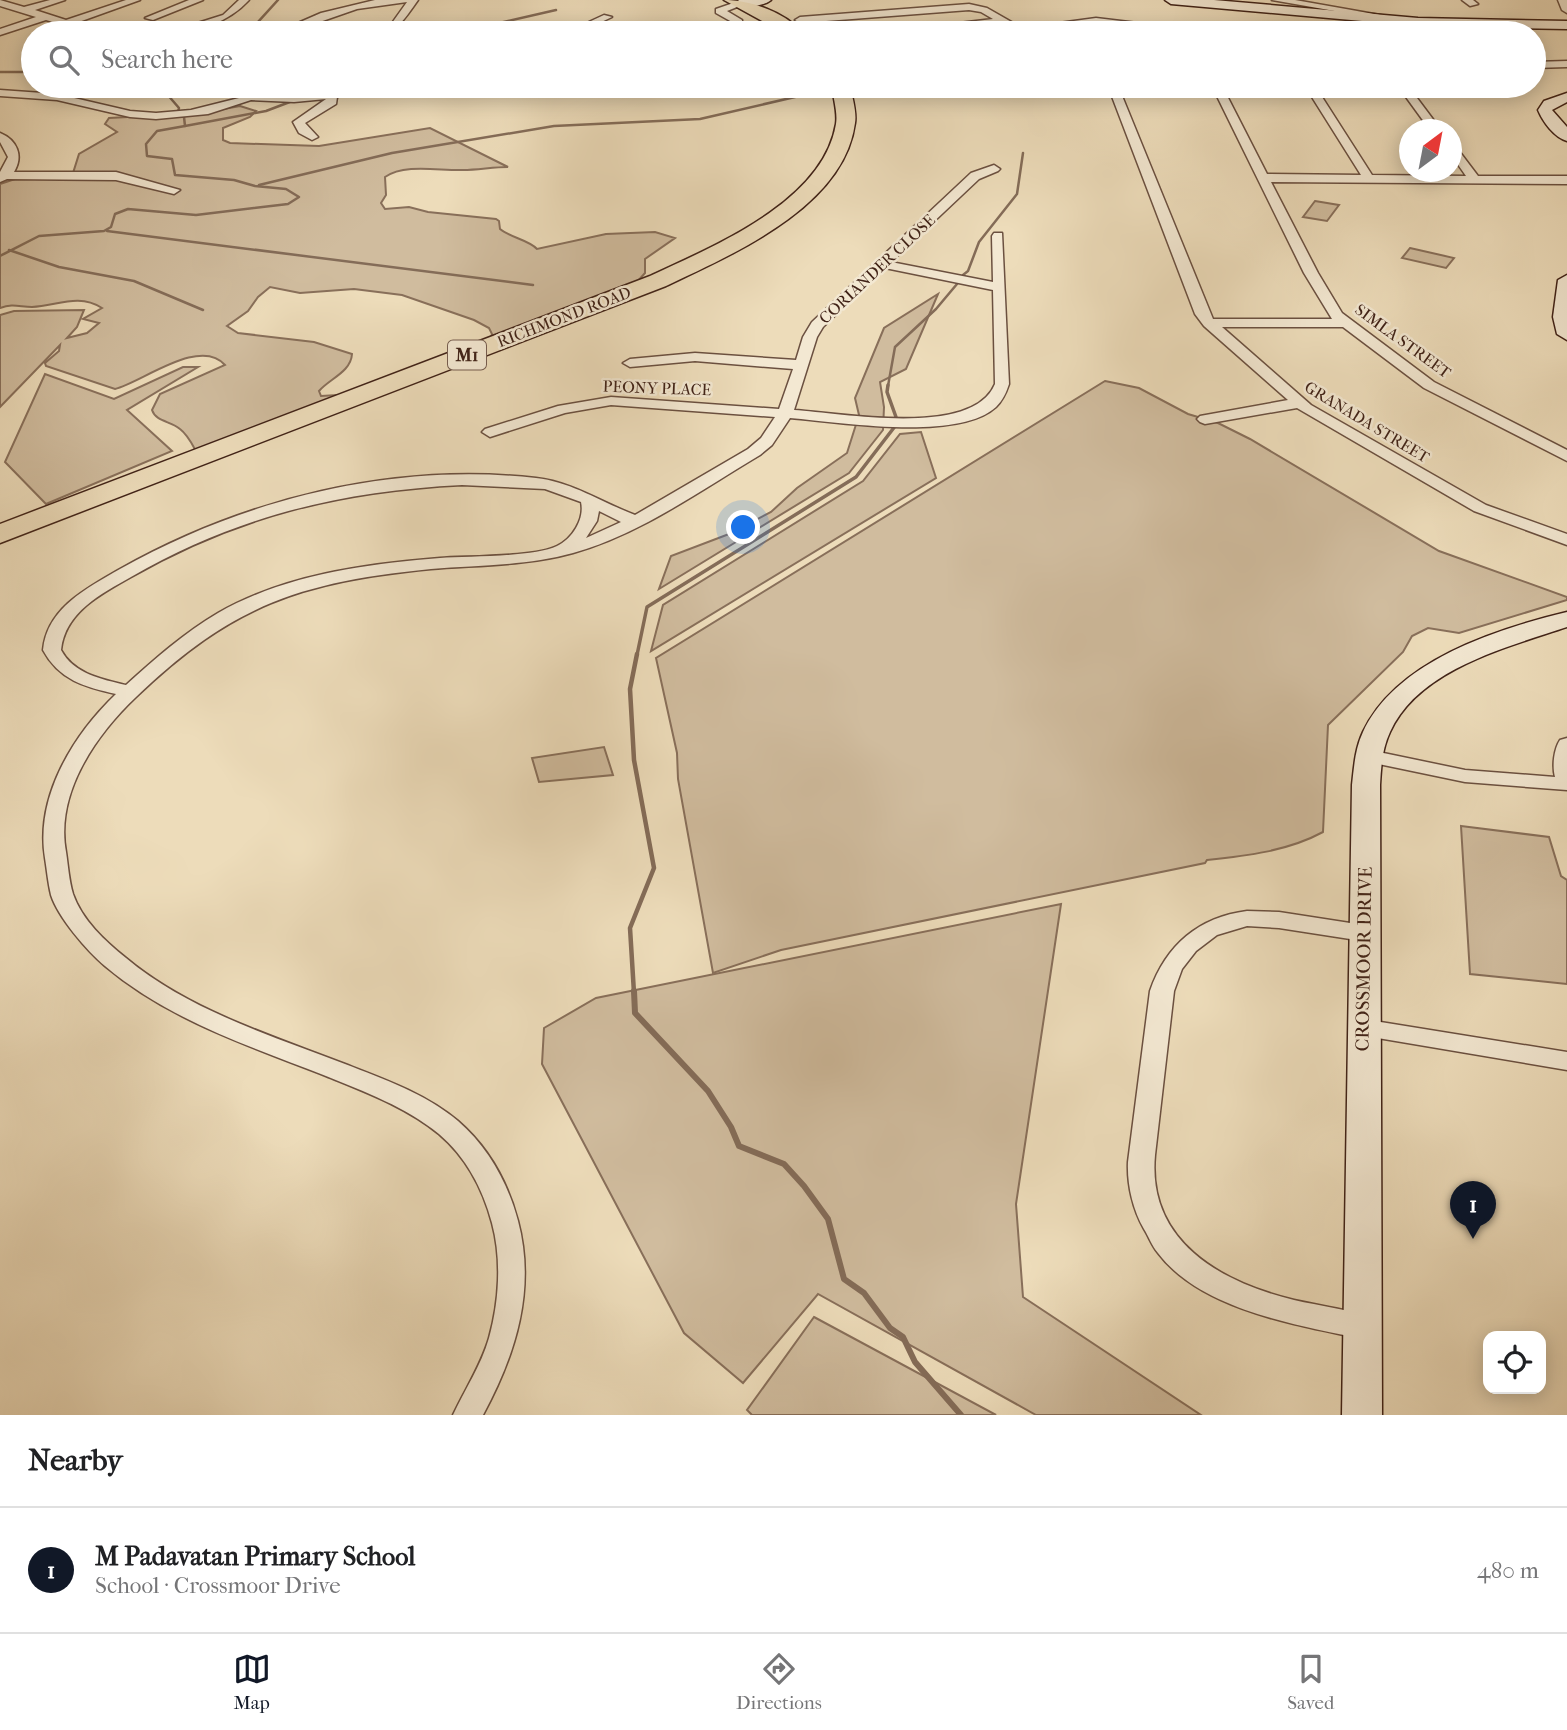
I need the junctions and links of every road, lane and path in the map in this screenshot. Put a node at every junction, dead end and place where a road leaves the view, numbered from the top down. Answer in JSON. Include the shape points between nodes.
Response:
{"nodes":[{"id":1,"x":60,"y":0,"type":"edge"},
{"id":2,"x":135,"y":0,"type":"edge"},
{"id":3,"x":198,"y":0,"type":"edge"},
{"id":4,"x":244,"y":0,"type":"edge"},
{"id":5,"x":404,"y":0,"type":"edge"},
{"id":6,"x":413,"y":0,"type":"edge"},
{"id":7,"x":1171,"y":0,"type":"edge"},
{"id":8,"x":1280,"y":0,"type":"edge"},
{"id":9,"x":737,"y":2,"type":"edge"},
{"id":10,"x":0,"y":3,"type":"edge"},
{"id":11,"x":765,"y":4,"type":"edge"},
{"id":12,"x":22,"y":11,"type":"junction"},
{"id":13,"x":607,"y":17,"type":"dead end"},
{"id":14,"x":43,"y":18,"type":"junction"},
{"id":15,"x":150,"y":18,"type":"dead end"},
{"id":16,"x":1403,"y":20,"type":"junction"},
{"id":17,"x":34,"y":21,"type":"edge"},
{"id":18,"x":56,"y":21,"type":"edge"},
{"id":19,"x":71,"y":21,"type":"edge"},
{"id":20,"x":218,"y":21,"type":"edge"},
{"id":21,"x":311,"y":21,"type":"edge"},
{"id":22,"x":398,"y":21,"type":"edge"},
{"id":23,"x":598,"y":21,"type":"edge"},
{"id":24,"x":737,"y":21,"type":"edge"},
{"id":25,"x":789,"y":21,"type":"edge"},
{"id":26,"x":843,"y":21,"type":"edge"},
{"id":27,"x":1003,"y":21,"type":"edge"},
{"id":28,"x":1419,"y":21,"type":"edge"},
{"id":29,"x":21,"y":25,"type":"edge"},
{"id":30,"x":0,"y":32,"type":"edge"},
{"id":31,"x":1567,"y":64,"type":"edge"},
{"id":32,"x":1546,"y":65,"type":"edge"},
{"id":33,"x":0,"y":93,"type":"edge"},
{"id":34,"x":21,"y":95,"type":"edge"},
{"id":35,"x":1567,"y":96,"type":"edge"},
{"id":36,"x":64,"y":98,"type":"edge"},
{"id":37,"x":252,"y":98,"type":"edge"},
{"id":38,"x":332,"y":98,"type":"edge"},
{"id":39,"x":846,"y":98,"type":"edge"},
{"id":40,"x":1118,"y":98,"type":"edge"},
{"id":41,"x":1223,"y":98,"type":"edge"},
{"id":42,"x":1318,"y":98,"type":"edge"},
{"id":43,"x":1412,"y":98,"type":"edge"},
{"id":44,"x":1428,"y":119,"type":"edge"},
{"id":45,"x":0,"y":136,"type":"edge"},
{"id":46,"x":1567,"y":136,"type":"edge"},
{"id":47,"x":312,"y":137,"type":"dead end"},
{"id":48,"x":1462,"y":163,"type":"edge"},
{"id":49,"x":994,"y":169,"type":"dead end"},
{"id":50,"x":2,"y":176,"type":"edge"},
{"id":51,"x":1264,"y":178,"type":"junction"},
{"id":52,"x":1369,"y":178,"type":"junction"},
{"id":53,"x":1475,"y":180,"type":"junction"},
{"id":54,"x":1567,"y":180,"type":"edge"},
{"id":55,"x":174,"y":190,"type":"dead end"},
{"id":56,"x":998,"y":236,"type":"dead end"},
{"id":57,"x":882,"y":264,"type":"junction"},
{"id":58,"x":1567,"y":280,"type":"edge"},
{"id":59,"x":1000,"y":287,"type":"junction"},
{"id":60,"x":1209,"y":323,"type":"junction"},
{"id":61,"x":1346,"y":323,"type":"junction"},
{"id":62,"x":1567,"y":334,"type":"edge"},
{"id":63,"x":629,"y":363,"type":"dead end"},
{"id":64,"x":801,"y":365,"type":"junction"},
{"id":65,"x":1297,"y":402,"type":"junction"},
{"id":66,"x":785,"y":412,"type":"junction"},
{"id":67,"x":1205,"y":419,"type":"dead end"},
{"id":68,"x":490,"y":432,"type":"dead end"},
{"id":69,"x":1567,"y":456,"type":"edge"},
{"id":70,"x":589,"y":501,"type":"junction"},
{"id":71,"x":634,"y":521,"type":"junction"},
{"id":72,"x":0,"y":534,"type":"edge"},
{"id":73,"x":1567,"y":540,"type":"edge"},
{"id":74,"x":563,"y":550,"type":"junction"},
{"id":75,"x":1567,"y":619,"type":"edge"},
{"id":76,"x":130,"y":692,"type":"junction"},
{"id":77,"x":1567,"y":744,"type":"edge"},
{"id":78,"x":1369,"y":756,"type":"junction"},
{"id":79,"x":1567,"y":784,"type":"edge"},
{"id":80,"x":1363,"y":933,"type":"junction"},
{"id":81,"x":1363,"y":1028,"type":"junction"},
{"id":82,"x":1567,"y":1061,"type":"edge"},
{"id":83,"x":1363,"y":1328,"type":"junction"},
{"id":84,"x":468,"y":1415,"type":"edge"},
{"id":85,"x":1362,"y":1415,"type":"edge"}],
"edges":[{"from":1,"to":12,"type":"street"},
{"from":2,"to":19,"type":"street"},
{"from":3,"to":15,"type":"street"},
{"from":4,"to":20,"type":"street"},
{"from":5,"to":21,"type":"street"},
{"from":6,"to":22,"type":"street"},
{"from":7,"to":16,"type":"street"},
{"from":8,"to":16,"type":"street"},
{"from":9,"to":11,"type":"highway"},
{"from":9,"to":24,"type":"street","via":[[719,11]]},
{"from":10,"to":12,"type":"street"},
{"from":11,"to":25,"type":"highway"},
{"from":12,"to":14,"type":"street"},
{"from":13,"to":23,"type":"street"},
{"from":14,"to":17,"type":"street"},
{"from":14,"to":18,"type":"street"},
{"from":16,"to":28,"type":"street"},
{"from":26,"to":27,"type":"street","via":[[958,6],[984,10]]},
{"from":29,"to":30,"type":"street"},
{"from":31,"to":32,"type":"street"},
{"from":33,"to":34,"type":"street"},
{"from":35,"to":46,"type":"street","via":[[1545,110]]},
{"from":36,"to":37,"type":"street","via":[[118,112],[152,115],[216,109]]},
{"from":38,"to":47,"type":"street","via":[[332,102],[299,122]]},
{"from":39,"to":72,"type":"highway","name":"RICHMOND ROAD","number":"M1","via":[[846,133],[834,161],[786,210],[724,250],[658,281]]},
{"from":40,"to":60,"type":"street","name":"GRANADA STREET"},
{"from":41,"to":51,"type":"street","name":"SIMLA STREET"},
{"from":42,"to":52,"type":"street"},
{"from":43,"to":44,"type":"street"},
{"from":45,"to":50,"type":"street","via":[[13,147],[16,157]]},
{"from":48,"to":53,"type":"street"},
{"from":49,"to":57,"type":"street","name":"CORIANDER CLOSE","via":[[975,176]]},
{"from":50,"to":55,"type":"street","via":[[116,176]]},
{"from":51,"to":52,"type":"street"},
{"from":51,"to":61,"type":"street","name":"SIMLA STREET","via":[[1332,309]]},
{"from":52,"to":53,"type":"street"},
{"from":53,"to":54,"type":"street"},
{"from":56,"to":59,"type":"street","name":"PEONY PLACE"},
{"from":57,"to":59,"type":"street"},
{"from":57,"to":64,"type":"street","name":"CORIANDER CLOSE","via":[[814,329]]},
{"from":58,"to":62,"type":"street","via":[[1562,317]]},
{"from":59,"to":66,"type":"street","name":"PEONY PLACE","via":[[1002,384],[995,399],[979,411],[948,421],[915,423]]},
{"from":60,"to":61,"type":"street"},
{"from":60,"to":65,"type":"street","name":"GRANADA STREET"},
{"from":61,"to":69,"type":"street","name":"SIMLA STREET","via":[[1429,385]]},
{"from":63,"to":64,"type":"street","via":[[695,357]]},
{"from":64,"to":66,"type":"street","name":"CORIANDER CLOSE"},
{"from":65,"to":67,"type":"street"},
{"from":65,"to":73,"type":"street","name":"GRANADA STREET","via":[[1480,508]]},
{"from":66,"to":68,"type":"street","name":"PEONY PLACE","via":[[611,401],[563,409]]},
{"from":66,"to":71,"type":"street","name":"CORIANDER CLOSE","via":[[766,444]]},
{"from":70,"to":71,"type":"street"},
{"from":70,"to":74,"type":"street","via":[[590,521]]},
{"from":70,"to":76,"type":"street","via":[[546,484],[429,481],[283,504],[207,531],[104,585],[56,627],[52,650],[63,667]]},
{"from":71,"to":74,"type":"street","name":"CORIANDER CLOSE"},
{"from":74,"to":76,"type":"street","name":"CORIANDER CLOSE","via":[[360,572],[282,591],[198,633]]},
{"from":75,"to":78,"type":"street","name":"CROSSMOOR DRIVE","via":[[1479,649],[1428,674],[1388,714]]},
{"from":76,"to":84,"type":"street","name":"CORIANDER CLOSE","via":[[94,732],[63,788],[53,845],[60,889],[79,924],[131,978],[216,1023],[422,1109],[460,1139],[477,1160],[505,1211],[512,1248],[505,1331]]},
{"from":77,"to":79,"type":"street","via":[[1563,770]]},
{"from":78,"to":79,"type":"street","via":[[1465,776]]},
{"from":78,"to":80,"type":"street","name":"CROSSMOOR DRIVE"},
{"from":80,"to":81,"type":"street","name":"CROSSMOOR DRIVE"},
{"from":80,"to":83,"type":"street","via":[[1280,921],[1235,920],[1184,947],[1161,991],[1141,1174],[1147,1208],[1165,1243],[1213,1285],[1242,1298]]},
{"from":81,"to":82,"type":"street"},
{"from":81,"to":83,"type":"street","name":"CROSSMOOR DRIVE"},
{"from":83,"to":85,"type":"street","name":"CROSSMOOR DRIVE"}]}
